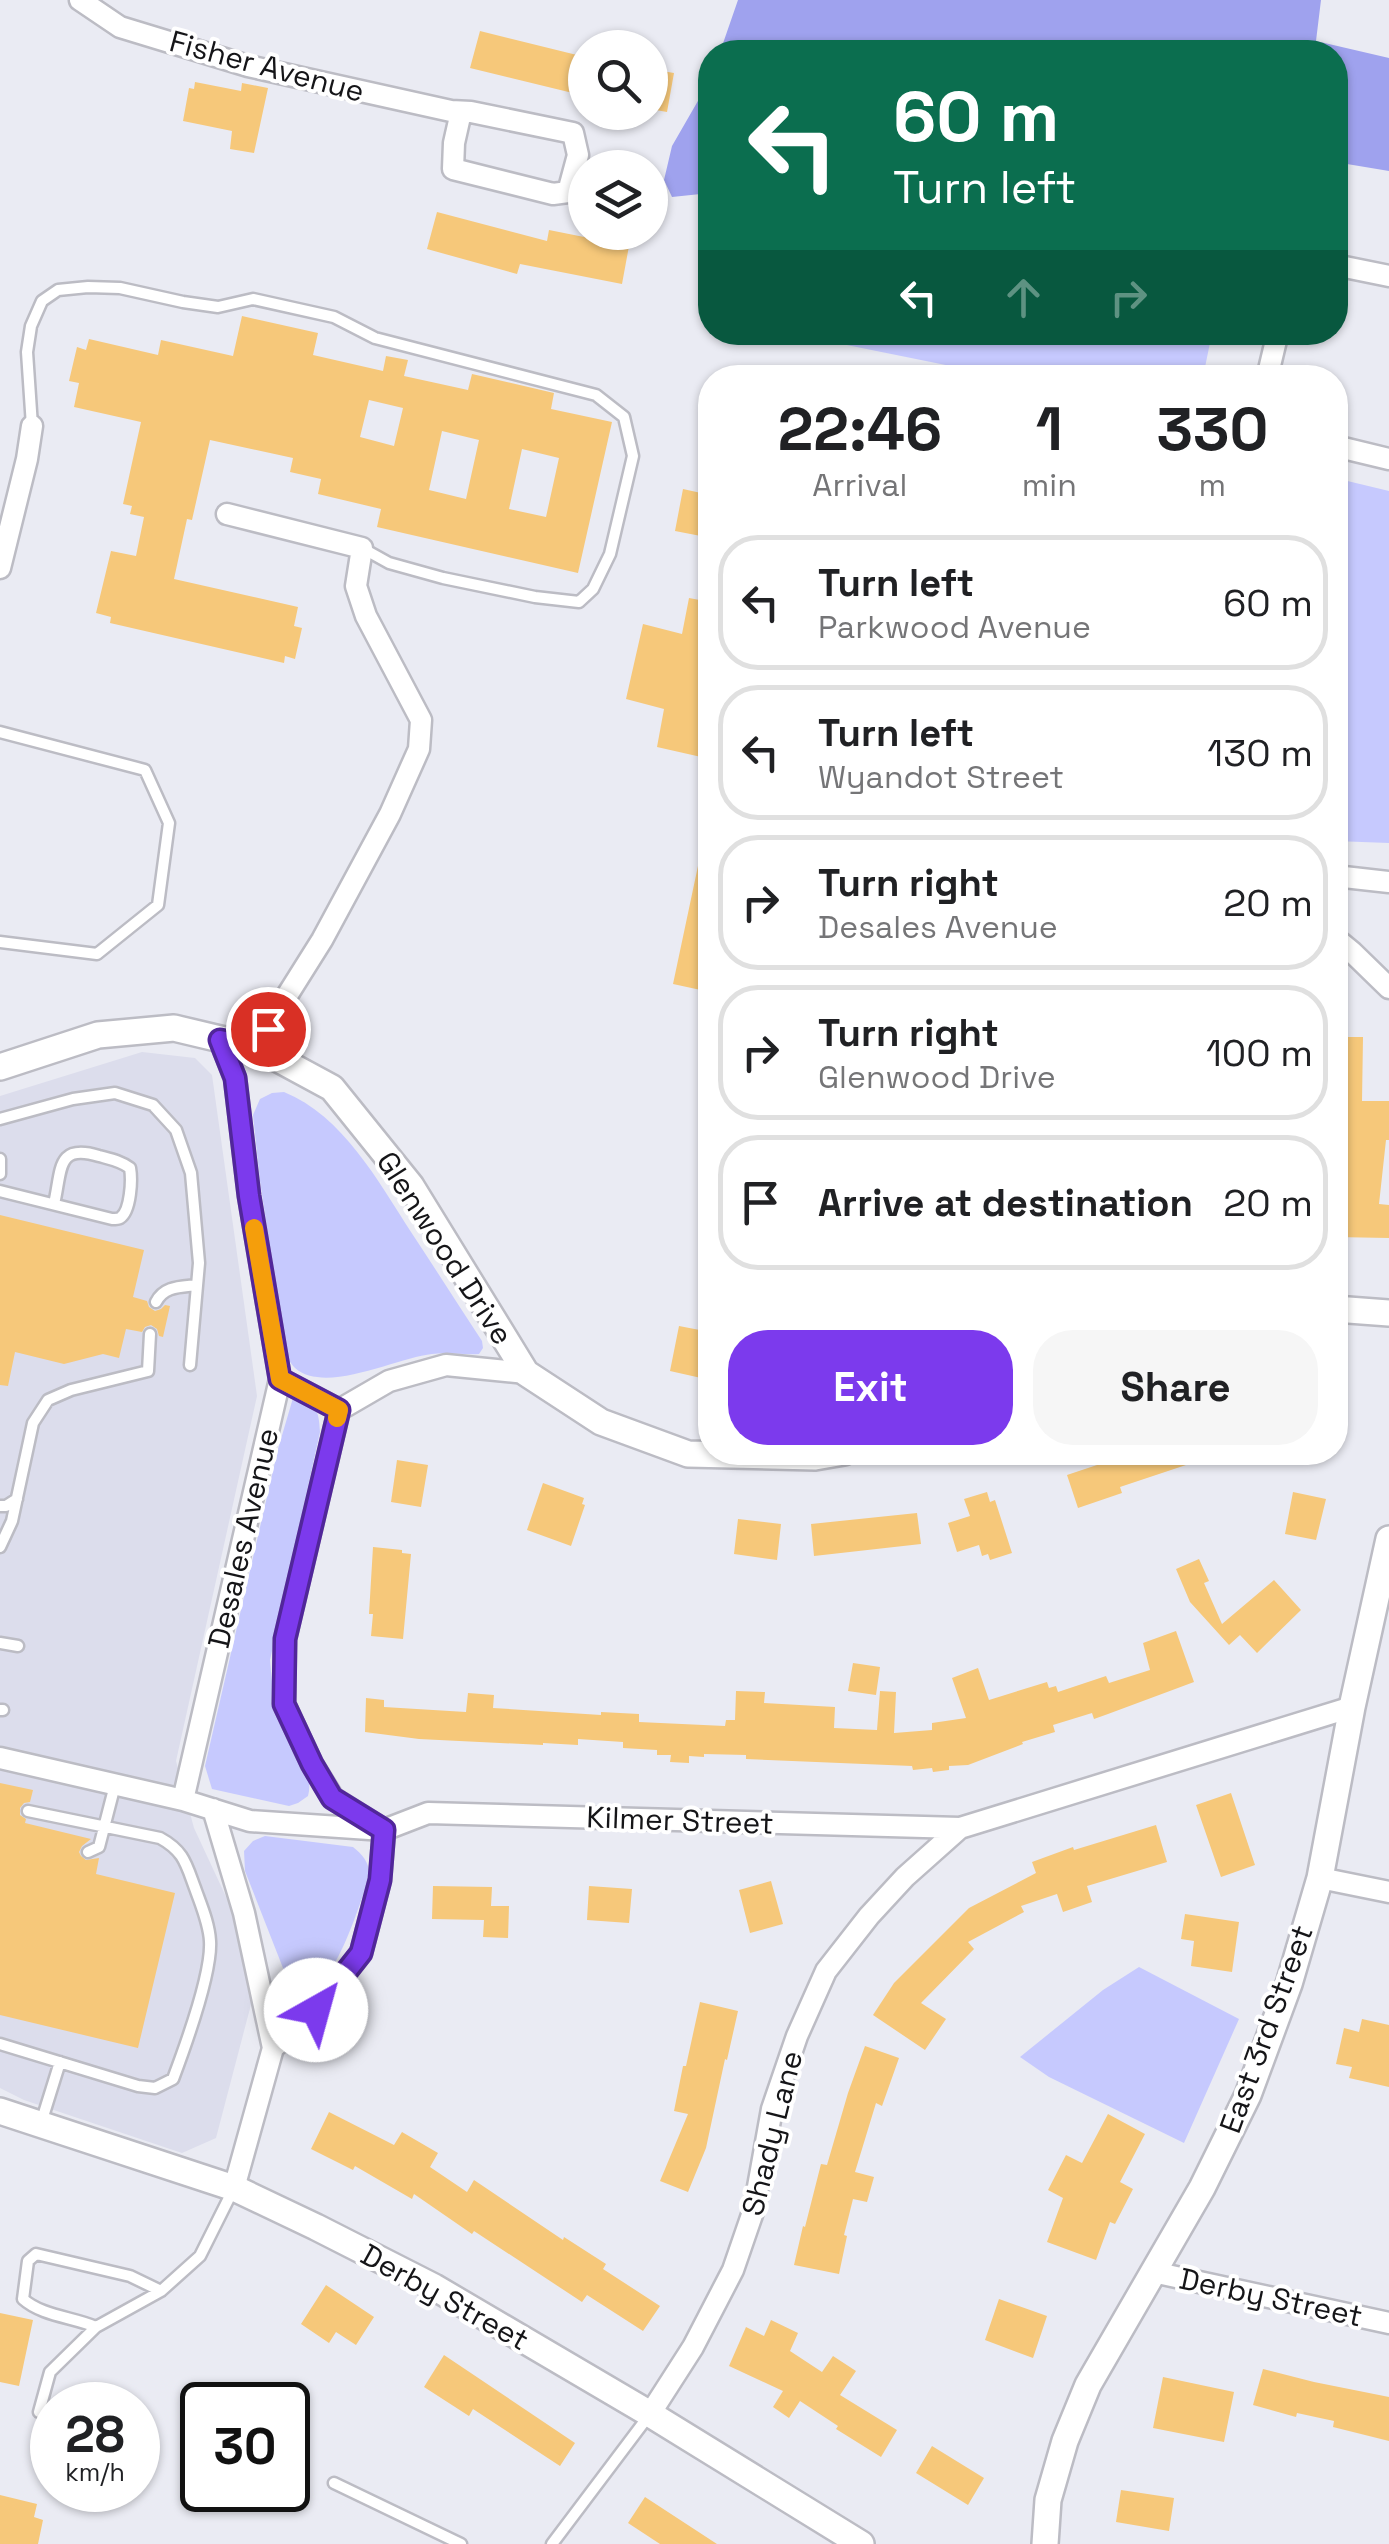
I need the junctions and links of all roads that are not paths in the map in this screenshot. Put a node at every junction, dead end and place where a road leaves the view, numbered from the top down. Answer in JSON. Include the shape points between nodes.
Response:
{"nodes":[{"id":1,"x":80,"y":0,"type":"edge"},
{"id":2,"x":461,"y":112,"type":"junction"},
{"id":3,"x":1348,"y":268,"type":"edge"},
{"id":4,"x":1389,"y":276,"type":"edge"},
{"id":5,"x":32,"y":426,"type":"joint"},
{"id":6,"x":1348,"y":449,"type":"edge"},
{"id":7,"x":1389,"y":459,"type":"edge"},
{"id":8,"x":227,"y":514,"type":"dead end"},
{"id":9,"x":362,"y":548,"type":"junction"},
{"id":10,"x":0,"y":568,"type":"edge"},
{"id":11,"x":0,"y":732,"type":"edge"},
{"id":12,"x":1348,"y":877,"type":"edge"},
{"id":13,"x":1389,"y":882,"type":"edge"},
{"id":14,"x":0,"y":942,"type":"edge"},
{"id":15,"x":1348,"y":949,"type":"edge"},
{"id":16,"x":1389,"y":988,"type":"edge"},
{"id":17,"x":220,"y":1040,"type":"junction"},
{"id":18,"x":258,"y":1048,"type":"junction"},
{"id":19,"x":0,"y":1067,"type":"edge"},
{"id":20,"x":0,"y":1120,"type":"edge"},
{"id":21,"x":0,"y":1158,"type":"edge"},
{"id":22,"x":0,"y":1174,"type":"edge"},
{"id":23,"x":0,"y":1191,"type":"edge"},
{"id":24,"x":54,"y":1204,"type":"junction"},
{"id":25,"x":197,"y":1286,"type":"junction"},
{"id":26,"x":156,"y":1302,"type":"dead end"},
{"id":27,"x":1348,"y":1310,"type":"edge"},
{"id":28,"x":1389,"y":1313,"type":"edge"},
{"id":29,"x":150,"y":1334,"type":"dead end"},
{"id":30,"x":190,"y":1365,"type":"dead end"},
{"id":31,"x":526,"y":1373,"type":"junction"},
{"id":32,"x":280,"y":1379,"type":"junction"},
{"id":33,"x":339,"y":1410,"type":"junction"},
{"id":34,"x":698,"y":1454,"type":"edge"},
{"id":35,"x":17,"y":1499,"type":"junction"},
{"id":36,"x":0,"y":1506,"type":"edge"},
{"id":37,"x":1389,"y":1539,"type":"edge"},
{"id":38,"x":0,"y":1547,"type":"edge"},
{"id":39,"x":0,"y":1643,"type":"edge"},
{"id":40,"x":18,"y":1646,"type":"dead end"},
{"id":41,"x":1352,"y":1707,"type":"junction"},
{"id":42,"x":0,"y":1758,"type":"edge"},
{"id":43,"x":116,"y":1784,"type":"junction"},
{"id":44,"x":182,"y":1800,"type":"junction"},
{"id":45,"x":213,"y":1809,"type":"junction"},
{"id":46,"x":42,"y":1827,"type":"dead end"},
{"id":47,"x":106,"y":1827,"type":"junction"},
{"id":48,"x":960,"y":1828,"type":"junction"},
{"id":49,"x":384,"y":1830,"type":"junction"},
{"id":50,"x":88,"y":1852,"type":"dead end"},
{"id":51,"x":1320,"y":1878,"type":"junction"},
{"id":52,"x":1389,"y":1892,"type":"edge"},
{"id":53,"x":0,"y":2044,"type":"edge"},
{"id":54,"x":273,"y":2048,"type":"junction"},
{"id":55,"x":60,"y":2062,"type":"junction"},
{"id":56,"x":0,"y":2111,"type":"edge"},
{"id":57,"x":40,"y":2124,"type":"junction"},
{"id":58,"x":234,"y":2188,"type":"junction"},
{"id":59,"x":1153,"y":2272,"type":"junction"},
{"id":60,"x":161,"y":2291,"type":"junction"},
{"id":61,"x":1389,"y":2322,"type":"edge"},
{"id":62,"x":96,"y":2327,"type":"junction"},
{"id":63,"x":47,"y":2382,"type":"edge"},
{"id":64,"x":650,"y":2414,"type":"junction"},
{"id":65,"x":334,"y":2483,"type":"dead end"},
{"id":66,"x":461,"y":2544,"type":"edge"},
{"id":67,"x":552,"y":2544,"type":"edge"},
{"id":68,"x":861,"y":2544,"type":"edge"},
{"id":69,"x":1045,"y":2544,"type":"edge"}],
"edges":[{"from":1,"to":2,"type":"street","name":"Fisher Avenue","via":[[120,26],[248,66]]},
{"from":2,"to":2,"type":"street","name":"Fisher Avenue","via":[[453,169],[568,192],[578,156],[573,133]]},
{"from":3,"to":4,"type":"street"},
{"from":5,"to":9,"type":"lane","via":[[27,352],[42,301],[58,290],[88,287],[218,307],[253,299],[334,317],[375,338],[596,395],[624,417],[633,456],[623,504],[610,554],[579,602],[444,578]]},
{"from":5,"to":10,"type":"street"},
{"from":6,"to":7,"type":"street"},
{"from":8,"to":9,"type":"street"},
{"from":9,"to":18,"type":"street","via":[[356,586],[421,720],[419,749],[390,814]]},
{"from":11,"to":14,"type":"lane","via":[[145,770],[169,823],[158,905],[96,954]]},
{"from":12,"to":13,"type":"street"},
{"from":15,"to":16,"type":"street"},
{"from":17,"to":18,"type":"street","name":"Glenwood Drive"},
{"from":17,"to":19,"type":"street","name":"Glenwood Drive","via":[[174,1028],[98,1035]]},
{"from":17,"to":32,"type":"street","name":"Desales Avenue","via":[[235,1078]]},
{"from":18,"to":31,"type":"street","name":"Glenwood Drive","via":[[332,1088],[412,1186]]},
{"from":20,"to":25,"type":"lane","via":[[115,1094],[153,1105],[176,1130],[191,1173]]},
{"from":21,"to":22,"type":"lane"},
{"from":23,"to":24,"type":"lane"},
{"from":24,"to":24,"type":"lane","via":[[120,1218],[130,1168],[72,1152]]},
{"from":25,"to":26,"type":"lane","via":[[170,1288]]},
{"from":25,"to":30,"type":"lane"},
{"from":27,"to":28,"type":"street"},
{"from":29,"to":35,"type":"lane","via":[[148,1371],[48,1400],[33,1423]]},
{"from":31,"to":33,"type":"street","via":[[446,1365],[389,1380]]},
{"from":31,"to":34,"type":"street","name":"Glenwood Drive","via":[[601,1422]]},
{"from":32,"to":33,"type":"street"},
{"from":32,"to":44,"type":"street","name":"Desales Avenue"},
{"from":33,"to":49,"type":"street","via":[[285,1639],[284,1704],[332,1798]]},
{"from":35,"to":36,"type":"lane"},
{"from":35,"to":38,"type":"lane"},
{"from":37,"to":41,"type":"street","name":"East 3rd Street"},
{"from":39,"to":40,"type":"lane"},
{"from":41,"to":48,"type":"street","name":"Kilmer Street"},
{"from":41,"to":51,"type":"street","name":"East 3rd Street"},
{"from":42,"to":43,"type":"street","name":"Kilmer Street"},
{"from":43,"to":44,"type":"street","name":"Kilmer Street"},
{"from":43,"to":47,"type":"lane"},
{"from":44,"to":45,"type":"street","name":"Kilmer Street"},
{"from":45,"to":49,"type":"street","name":"Kilmer Street","via":[[250,1820]]},
{"from":45,"to":54,"type":"street"},
{"from":46,"to":47,"type":"lane","via":[[34,1812]]},
{"from":47,"to":50,"type":"lane","via":[[98,1847]]},
{"from":47,"to":55,"type":"lane","via":[[160,1838],[184,1859],[208,1924],[209,1964],[174,2079],[155,2088],[138,2086]]},
{"from":48,"to":49,"type":"street","name":"Kilmer Street","via":[[428,1813]]},
{"from":48,"to":64,"type":"street","name":"Shady Lane","via":[[869,1916],[826,1971],[772,2108],[754,2209],[733,2270]]},
{"from":49,"to":54,"type":"street","via":[[380,1880],[361,1953],[316,2010]]},
{"from":51,"to":52,"type":"street"},
{"from":51,"to":59,"type":"street","name":"East 3rd Street","via":[[1248,2095]]},
{"from":53,"to":55,"type":"lane"},
{"from":54,"to":58,"type":"street"},
{"from":55,"to":57,"type":"lane"},
{"from":56,"to":57,"type":"street","name":"Derby Street"},
{"from":57,"to":58,"type":"street","name":"Derby Street"},
{"from":58,"to":60,"type":"lane","via":[[200,2256]]},
{"from":58,"to":64,"type":"street","name":"Derby Street","via":[[434,2288]]},
{"from":59,"to":61,"type":"street","name":"Derby Street"},
{"from":59,"to":69,"type":"street","name":"East 3rd Street","via":[[1088,2385],[1065,2441],[1048,2500]]},
{"from":60,"to":62,"type":"lane"},
{"from":60,"to":62,"type":"lane","via":[[130,2276],[36,2254],[28,2261],[23,2299]]},
{"from":62,"to":63,"type":"lane"},
{"from":64,"to":67,"type":"lane"},
{"from":64,"to":68,"type":"street","name":"Derby Street"},
{"from":65,"to":66,"type":"lane"}]}
